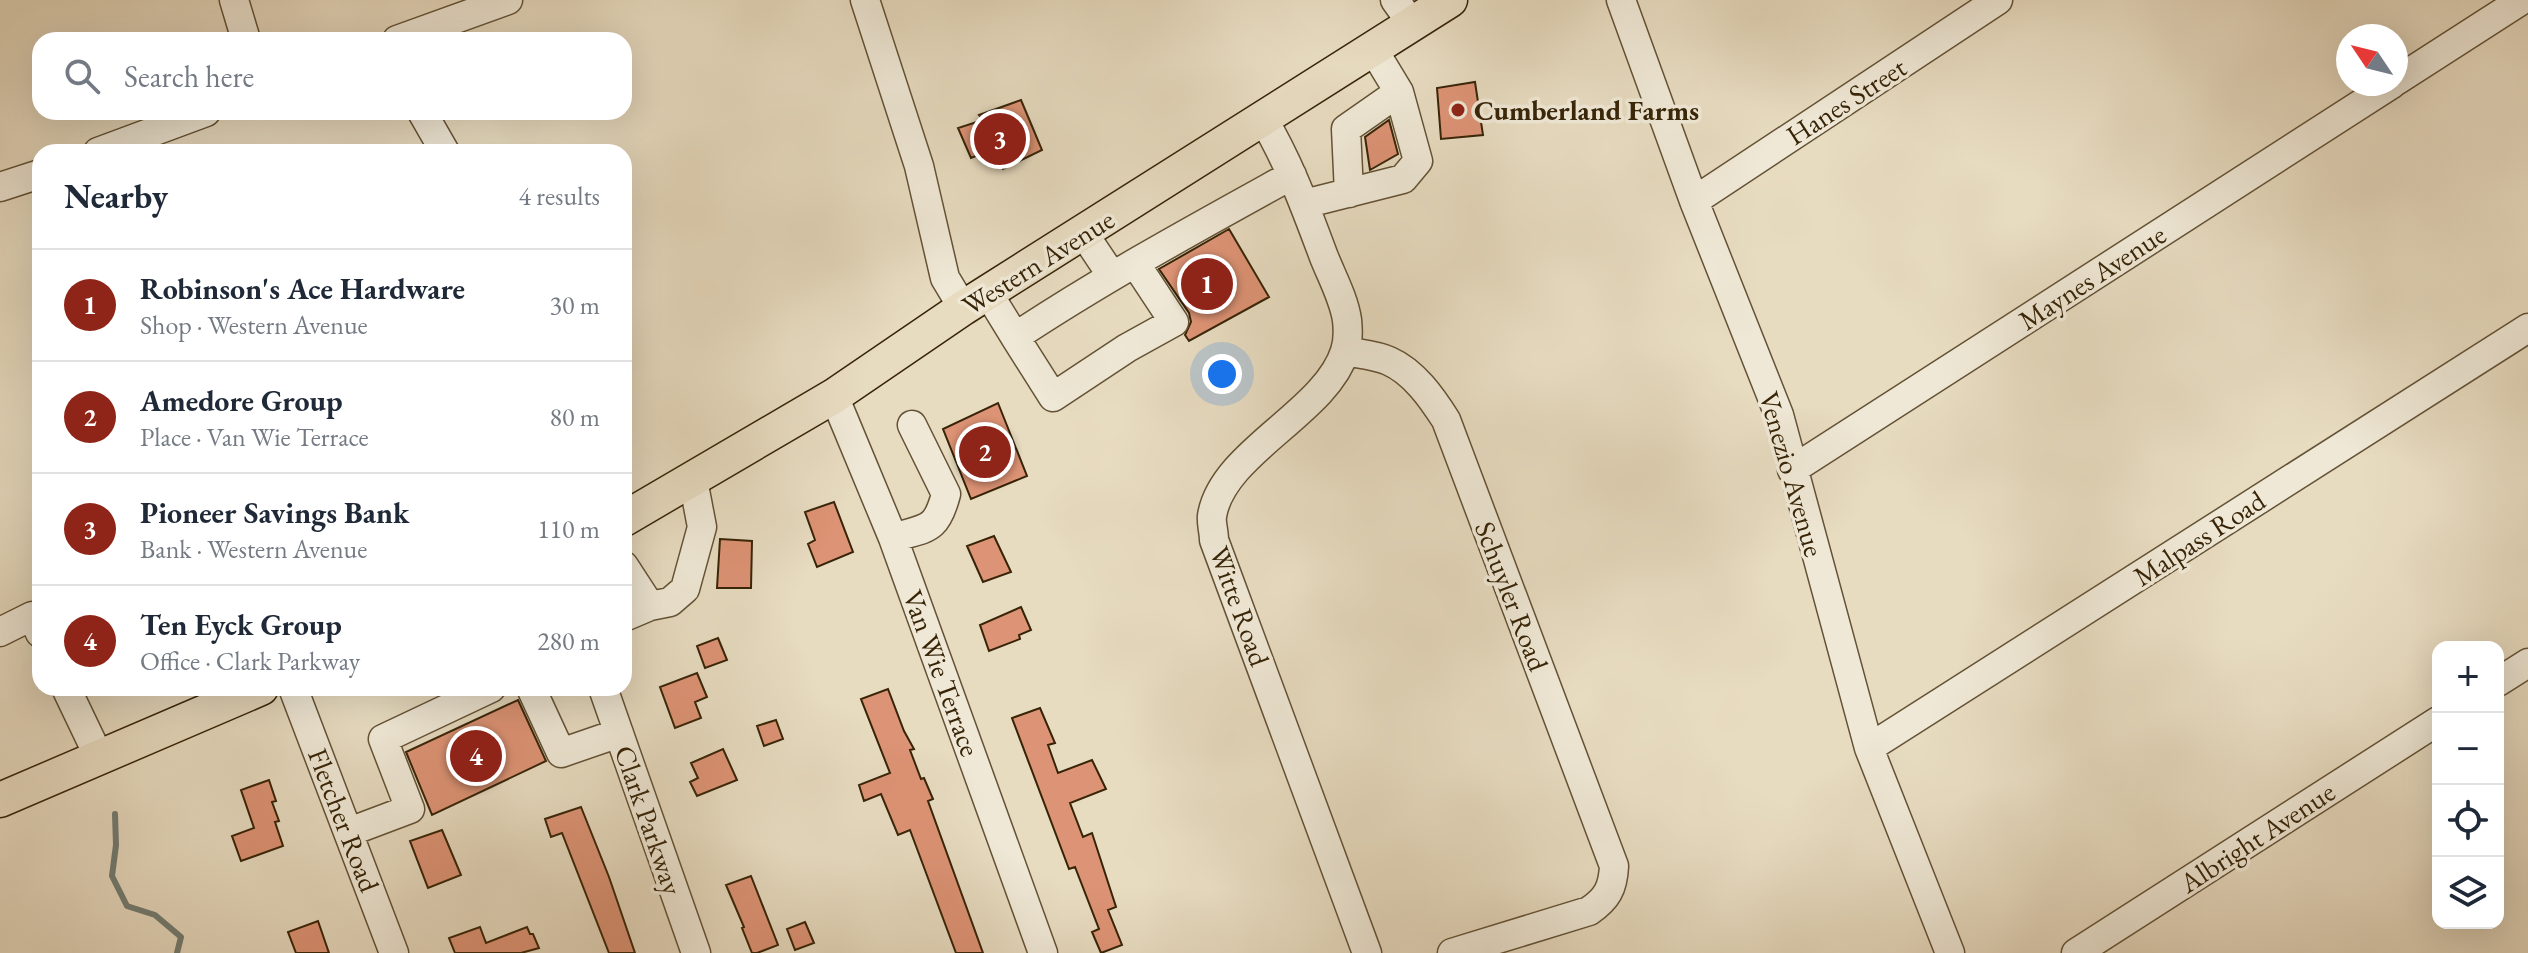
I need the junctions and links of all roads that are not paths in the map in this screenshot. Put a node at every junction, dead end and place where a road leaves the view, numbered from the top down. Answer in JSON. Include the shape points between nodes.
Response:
{"nodes":[{"id":1,"x":234,"y":0,"type":"edge"},
{"id":2,"x":508,"y":0,"type":"edge"},
{"id":3,"x":865,"y":0,"type":"edge"},
{"id":4,"x":877,"y":0,"type":"edge"},
{"id":5,"x":1450,"y":0,"type":"edge"},
{"id":6,"x":1621,"y":0,"type":"edge"},
{"id":7,"x":1998,"y":0,"type":"edge"},
{"id":8,"x":2522,"y":0,"type":"edge"},
{"id":9,"x":1404,"y":12,"type":"edge"},
{"id":10,"x":873,"y":30,"type":"junction"},
{"id":11,"x":244,"y":32,"type":"edge"},
{"id":12,"x":422,"y":32,"type":"edge"},
{"id":13,"x":1373,"y":49,"type":"junction"},
{"id":14,"x":2408,"y":74,"type":"edge"},
{"id":15,"x":1399,"y":92,"type":"junction"},
{"id":16,"x":2374,"y":96,"type":"edge"},
{"id":17,"x":1262,"y":117,"type":"junction"},
{"id":18,"x":184,"y":120,"type":"edge"},
{"id":19,"x":427,"y":120,"type":"edge"},
{"id":20,"x":120,"y":144,"type":"edge"},
{"id":21,"x":440,"y":144,"type":"edge"},
{"id":22,"x":1292,"y":175,"type":"junction"},
{"id":23,"x":32,"y":177,"type":"edge"},
{"id":24,"x":0,"y":187,"type":"edge"},
{"id":25,"x":1349,"y":193,"type":"junction"},
{"id":26,"x":1694,"y":201,"type":"junction"},
{"id":27,"x":1304,"y":204,"type":"junction"},
{"id":28,"x":1084,"y":234,"type":"junction"},
{"id":29,"x":1124,"y":270,"type":"junction"},
{"id":30,"x":976,"y":301,"type":"junction"},
{"id":31,"x":2528,"y":328,"type":"edge"},
{"id":32,"x":1015,"y":337,"type":"junction"},
{"id":33,"x":1345,"y":351,"type":"junction"},
{"id":34,"x":834,"y":396,"type":"junction"},
{"id":35,"x":912,"y":425,"type":"dead end"},
{"id":36,"x":1792,"y":470,"type":"junction"},
{"id":37,"x":693,"y":480,"type":"junction"},
{"id":38,"x":632,"y":514,"type":"edge"},
{"id":39,"x":893,"y":538,"type":"junction"},
{"id":40,"x":632,"y":578,"type":"edge"},
{"id":41,"x":650,"y":606,"type":"junction"},
{"id":42,"x":632,"y":614,"type":"edge"},
{"id":43,"x":32,"y":622,"type":"edge"},
{"id":44,"x":0,"y":632,"type":"edge"},
{"id":45,"x":2528,"y":663,"type":"edge"},
{"id":46,"x":2504,"y":678,"type":"edge"},
{"id":47,"x":70,"y":696,"type":"edge"},
{"id":48,"x":242,"y":696,"type":"edge"},
{"id":49,"x":296,"y":696,"type":"edge"},
{"id":50,"x":474,"y":696,"type":"edge"},
{"id":51,"x":535,"y":696,"type":"edge"},
{"id":52,"x":606,"y":696,"type":"edge"},
{"id":53,"x":2432,"y":725,"type":"edge"},
{"id":54,"x":619,"y":733,"type":"junction"},
{"id":55,"x":1869,"y":748,"type":"junction"},
{"id":56,"x":99,"y":757,"type":"junction"},
{"id":57,"x":0,"y":800,"type":"edge"},
{"id":58,"x":349,"y":832,"type":"junction"},
{"id":59,"x":394,"y":953,"type":"edge"},
{"id":60,"x":696,"y":953,"type":"edge"},
{"id":61,"x":1043,"y":953,"type":"edge"},
{"id":62,"x":1367,"y":953,"type":"edge"},
{"id":63,"x":1452,"y":953,"type":"edge"},
{"id":64,"x":1950,"y":953,"type":"edge"},
{"id":65,"x":2076,"y":953,"type":"edge"}],
"edges":[{"from":1,"to":11,"type":"street"},
{"from":2,"to":12,"type":"street"},
{"from":3,"to":10,"type":"street"},
{"from":4,"to":10,"type":"street"},
{"from":5,"to":9,"type":"main road","name":"Western Avenue"},
{"from":6,"to":26,"type":"street","name":"Venezio Avenue"},
{"from":7,"to":26,"type":"street","name":"Hanes Street"},
{"from":8,"to":14,"type":"street","name":"Maynes Avenue"},
{"from":9,"to":13,"type":"main road","name":"Western Avenue"},
{"from":10,"to":30,"type":"street","via":[[919,166],[945,278]]},
{"from":13,"to":15,"type":"street"},
{"from":13,"to":17,"type":"main road","name":"Western Avenue"},
{"from":15,"to":25,"type":"street","via":[[1346,129]]},
{"from":15,"to":25,"type":"street","via":[[1418,161],[1403,179]]},
{"from":16,"to":36,"type":"street","name":"Maynes Avenue"},
{"from":17,"to":22,"type":"street"},
{"from":17,"to":28,"type":"main road","name":"Western Avenue"},
{"from":18,"to":20,"type":"street"},
{"from":19,"to":21,"type":"street"},
{"from":22,"to":27,"type":"street"},
{"from":22,"to":29,"type":"street"},
{"from":23,"to":24,"type":"street"},
{"from":25,"to":27,"type":"street"},
{"from":26,"to":36,"type":"street","name":"Venezio Avenue","via":[[1779,415]]},
{"from":27,"to":33,"type":"street","via":[[1343,305]]},
{"from":28,"to":29,"type":"street"},
{"from":28,"to":30,"type":"main road","name":"Western Avenue"},
{"from":29,"to":32,"type":"street"},
{"from":29,"to":32,"type":"street","via":[[1174,322],[1053,397]]},
{"from":30,"to":32,"type":"street"},
{"from":30,"to":34,"type":"main road","name":"Western Avenue"},
{"from":31,"to":55,"type":"street","name":"Malpass Road"},
{"from":33,"to":62,"type":"street","name":"Witte Road","via":[[1318,391],[1239,468],[1212,518],[1214,540]]},
{"from":33,"to":63,"type":"street","name":"Schuyler Road","via":[[1388,360],[1407,372],[1446,420],[1614,866],[1609,893],[1589,911]]},
{"from":34,"to":37,"type":"main road","name":"Western Avenue"},
{"from":34,"to":39,"type":"street","name":"Van Wie Terrace"},
{"from":35,"to":39,"type":"street","via":[[946,494],[933,525]]},
{"from":36,"to":55,"type":"street","name":"Venezio Avenue"},
{"from":37,"to":38,"type":"main road","name":"Western Avenue"},
{"from":37,"to":41,"type":"street","via":[[702,527],[685,589],[670,602]]},
{"from":39,"to":61,"type":"street","name":"Van Wie Terrace"},
{"from":40,"to":41,"type":"street"},
{"from":41,"to":42,"type":"street"},
{"from":43,"to":44,"type":"street"},
{"from":45,"to":46,"type":"street"},
{"from":47,"to":56,"type":"street"},
{"from":48,"to":56,"type":"main road"},
{"from":49,"to":58,"type":"street","name":"Fletcher Road"},
{"from":50,"to":58,"type":"street","via":[[383,739],[410,809]]},
{"from":51,"to":54,"type":"street","via":[[561,753]]},
{"from":52,"to":54,"type":"street","name":"Clark Parkway"},
{"from":53,"to":65,"type":"street","name":"Albright Avenue"},
{"from":54,"to":60,"type":"street","name":"Clark Parkway"},
{"from":55,"to":64,"type":"street","name":"Venezio Avenue"},
{"from":56,"to":57,"type":"main road"},
{"from":58,"to":59,"type":"street","name":"Fletcher Road"}]}
